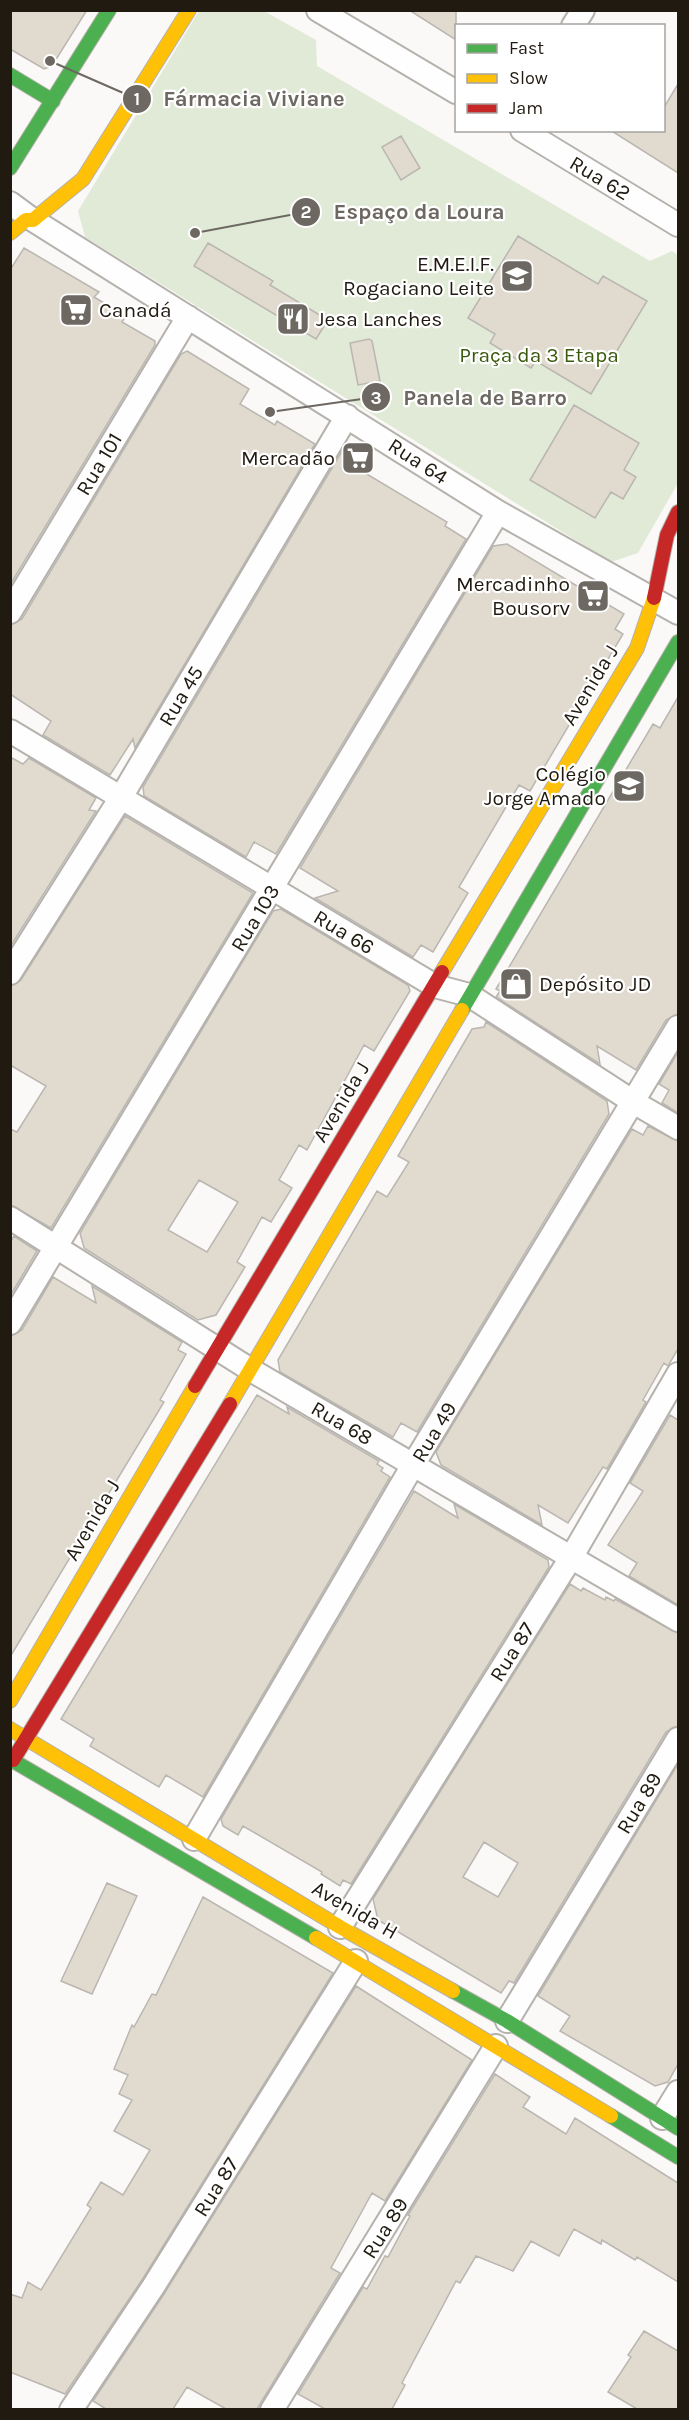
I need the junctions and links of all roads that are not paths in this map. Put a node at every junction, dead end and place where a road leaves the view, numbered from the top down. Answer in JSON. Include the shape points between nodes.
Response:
{"nodes":[{"id":1,"x":109,"y":10,"type":"edge"},
{"id":2,"x":189,"y":10,"type":"edge"},
{"id":3,"x":318,"y":10,"type":"edge"},
{"id":4,"x":583,"y":10,"type":"edge"},
{"id":5,"x":574,"y":24,"type":"edge"},
{"id":6,"x":10,"y":75,"type":"edge"},
{"id":7,"x":455,"y":91,"type":"edge"},
{"id":8,"x":53,"y":100,"type":"junction"},
{"id":9,"x":525,"y":132,"type":"edge"},
{"id":10,"x":10,"y":168,"type":"edge"},
{"id":11,"x":10,"y":203,"type":"edge"},
{"id":12,"x":33,"y":220,"type":"junction"},
{"id":13,"x":678,"y":225,"type":"edge"},
{"id":14,"x":10,"y":233,"type":"edge"},
{"id":15,"x":188,"y":317,"type":"junction"},
{"id":16,"x":347,"y":416,"type":"junction"},
{"id":17,"x":498,"y":512,"type":"junction"},
{"id":18,"x":678,"y":513,"type":"edge"},
{"id":19,"x":654,"y":598,"type":"junction"},
{"id":20,"x":10,"y":612,"type":"edge"},
{"id":21,"x":678,"y":613,"type":"edge"},
{"id":22,"x":678,"y":642,"type":"edge"},
{"id":23,"x":10,"y":731,"type":"edge"},
{"id":24,"x":120,"y":799,"type":"junction"},
{"id":25,"x":273,"y":889,"type":"junction"},
{"id":26,"x":10,"y":973,"type":"edge"},
{"id":27,"x":435,"y":986,"type":"junction"},
{"id":28,"x":469,"y":995,"type":"junction"},
{"id":29,"x":678,"y":1027,"type":"edge"},
{"id":30,"x":634,"y":1102,"type":"junction"},
{"id":31,"x":678,"y":1128,"type":"edge"},
{"id":32,"x":10,"y":1218,"type":"edge"},
{"id":33,"x":57,"y":1246,"type":"junction"},
{"id":34,"x":10,"y":1323,"type":"edge"},
{"id":35,"x":218,"y":1346,"type":"junction"},
{"id":36,"x":251,"y":1370,"type":"junction"},
{"id":37,"x":678,"y":1374,"type":"edge"},
{"id":38,"x":413,"y":1465,"type":"junction"},
{"id":39,"x":572,"y":1556,"type":"junction"},
{"id":40,"x":678,"y":1620,"type":"edge"},
{"id":41,"x":10,"y":1701,"type":"edge"},
{"id":42,"x":10,"y":1729,"type":"edge"},
{"id":43,"x":27,"y":1739,"type":"junction"},
{"id":44,"x":678,"y":1739,"type":"edge"},
{"id":45,"x":11,"y":1760,"type":"edge"},
{"id":46,"x":194,"y":1839,"type":"junction"},
{"id":47,"x":340,"y":1927,"type":"junction"},
{"id":48,"x":356,"y":1960,"type":"junction"},
{"id":49,"x":507,"y":2021,"type":"junction"},
{"id":50,"x":496,"y":2046,"type":"junction"},
{"id":51,"x":678,"y":2092,"type":"edge"},
{"id":52,"x":670,"y":2123,"type":"edge"},
{"id":53,"x":678,"y":2157,"type":"edge"},
{"id":54,"x":70,"y":2409,"type":"edge"},
{"id":55,"x":272,"y":2409,"type":"edge"}],
"edges":[{"from":1,"to":8,"type":"street"},
{"from":2,"to":12,"type":"street","via":[[82,179]]},
{"from":3,"to":7,"type":"street"},
{"from":4,"to":5,"type":"street"},
{"from":6,"to":8,"type":"street"},
{"from":8,"to":10,"type":"street","via":[[23,135]]},
{"from":9,"to":13,"type":"street","name":"Rua 62"},
{"from":11,"to":12,"type":"street","name":"Rua 64"},
{"from":12,"to":14,"type":"street","via":[[26,220]]},
{"from":12,"to":15,"type":"street","name":"Rua 64"},
{"from":15,"to":16,"type":"street","name":"Rua 64"},
{"from":15,"to":20,"type":"street","name":"Rua 101"},
{"from":16,"to":17,"type":"street","name":"Rua 64"},
{"from":16,"to":24,"type":"street","name":"Rua 45"},
{"from":17,"to":19,"type":"street","name":"Rua 64"},
{"from":17,"to":25,"type":"street","name":"Rua 103"},
{"from":18,"to":19,"type":"street","name":"Avenida J","via":[[667,535]]},
{"from":19,"to":21,"type":"street","name":"Rua 64"},
{"from":19,"to":27,"type":"street","name":"Avenida J","via":[[637,648]]},
{"from":22,"to":28,"type":"street"},
{"from":23,"to":24,"type":"street","name":"Rua 66"},
{"from":24,"to":25,"type":"street","name":"Rua 66"},
{"from":24,"to":26,"type":"street","name":"Rua 45"},
{"from":25,"to":27,"type":"street","name":"Rua 66"},
{"from":25,"to":33,"type":"street","name":"Rua 103"},
{"from":27,"to":28,"type":"street","name":"Rua 66"},
{"from":27,"to":35,"type":"street","name":"Avenida J"},
{"from":28,"to":30,"type":"street","name":"Rua 66"},
{"from":28,"to":36,"type":"street"},
{"from":29,"to":30,"type":"street","name":"Rua 49"},
{"from":30,"to":31,"type":"street","name":"Rua 66"},
{"from":30,"to":38,"type":"street","name":"Rua 49"},
{"from":32,"to":33,"type":"street","name":"Rua 68"},
{"from":33,"to":34,"type":"street","name":"Rua 103"},
{"from":33,"to":35,"type":"street","name":"Rua 68"},
{"from":35,"to":36,"type":"street","name":"Rua 68"},
{"from":35,"to":41,"type":"street","name":"Avenida J"},
{"from":36,"to":38,"type":"street","name":"Rua 68"},
{"from":36,"to":43,"type":"street"},
{"from":37,"to":39,"type":"street","name":"Rua 87"},
{"from":38,"to":39,"type":"street","name":"Rua 68"},
{"from":38,"to":46,"type":"street","name":"Rua 49"},
{"from":39,"to":40,"type":"street","name":"Rua 68"},
{"from":39,"to":47,"type":"street","name":"Rua 87"},
{"from":42,"to":43,"type":"street","name":"Avenida H"},
{"from":43,"to":45,"type":"street"},
{"from":43,"to":46,"type":"street","name":"Avenida H"},
{"from":44,"to":49,"type":"street","name":"Rua 89"},
{"from":45,"to":48,"type":"street","name":"Avenida H"},
{"from":46,"to":47,"type":"street","name":"Avenida H"},
{"from":47,"to":49,"type":"street","name":"Avenida H"},
{"from":48,"to":50,"type":"street","name":"Avenida H"},
{"from":48,"to":54,"type":"street","name":"Rua 87","via":[[153,2287]]},
{"from":49,"to":52,"type":"street","name":"Avenida H"},
{"from":50,"to":53,"type":"street","name":"Avenida H"},
{"from":50,"to":55,"type":"street","name":"Rua 89"},
{"from":51,"to":52,"type":"street"}]}
